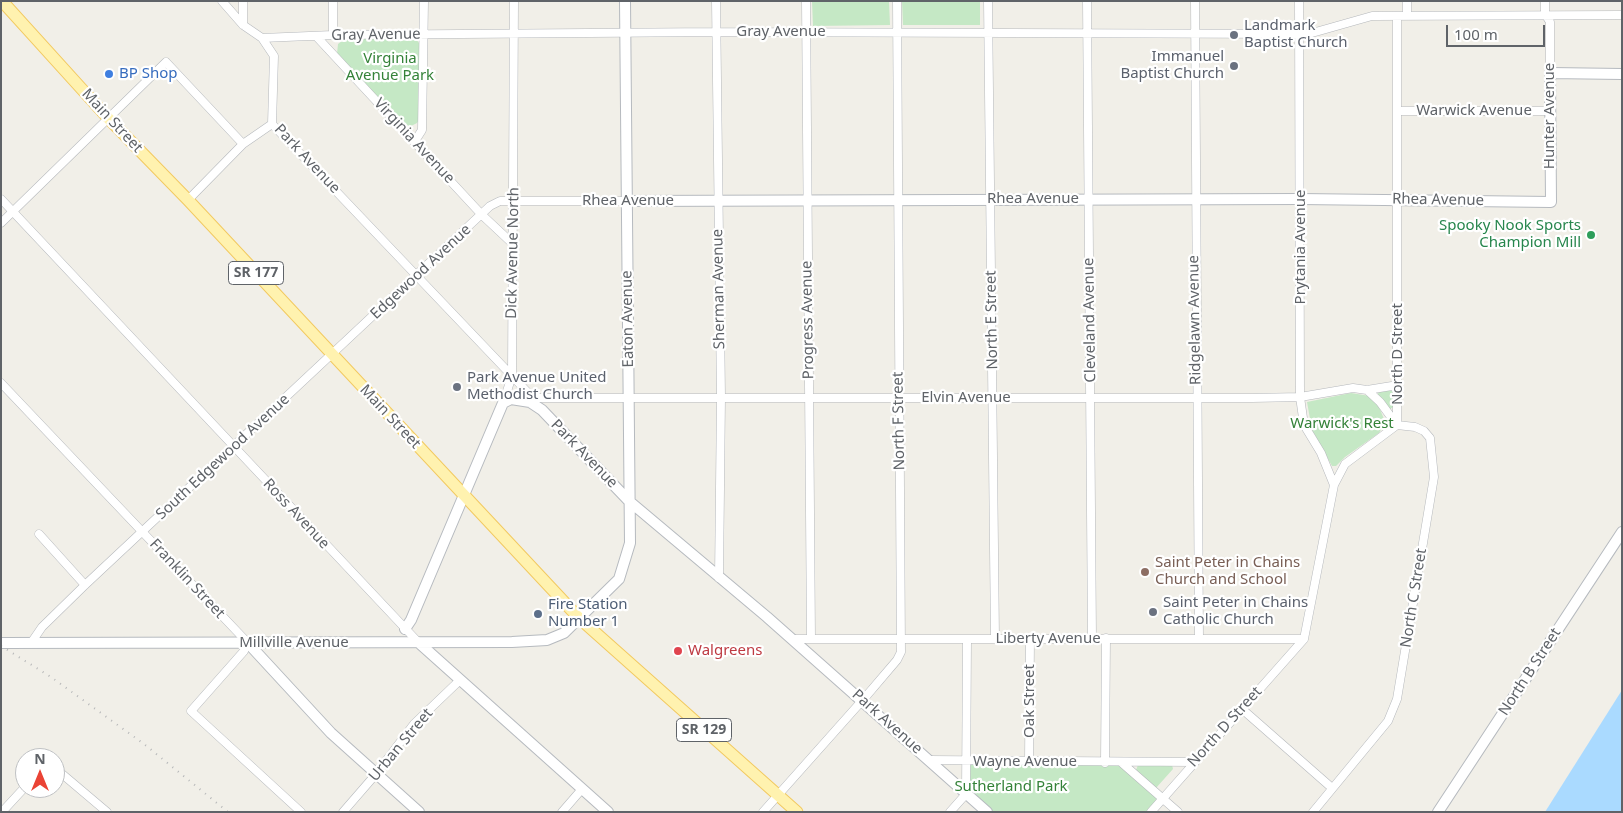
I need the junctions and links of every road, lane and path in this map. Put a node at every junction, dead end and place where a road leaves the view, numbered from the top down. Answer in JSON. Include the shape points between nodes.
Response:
{"nodes":[{"id":1,"x":2,"y":1,"type":"edge"},
{"id":2,"x":222,"y":1,"type":"edge"},
{"id":3,"x":243,"y":1,"type":"edge"},
{"id":4,"x":333,"y":1,"type":"edge"},
{"id":5,"x":424,"y":1,"type":"edge"},
{"id":6,"x":514,"y":1,"type":"edge"},
{"id":7,"x":625,"y":1,"type":"edge"},
{"id":8,"x":716,"y":1,"type":"edge"},
{"id":9,"x":806,"y":1,"type":"edge"},
{"id":10,"x":897,"y":1,"type":"edge"},
{"id":11,"x":988,"y":1,"type":"edge"},
{"id":12,"x":1087,"y":1,"type":"edge"},
{"id":13,"x":1195,"y":1,"type":"edge"},
{"id":14,"x":1299,"y":1,"type":"edge"},
{"id":15,"x":1407,"y":1,"type":"edge"},
{"id":16,"x":1545,"y":1,"type":"edge"},
{"id":17,"x":1545,"y":14,"type":"junction"},
{"id":18,"x":1406,"y":15,"type":"junction"},
{"id":19,"x":1622,"y":15,"type":"edge"},
{"id":20,"x":1397,"y":16,"type":"junction"},
{"id":21,"x":243,"y":25,"type":"junction"},
{"id":22,"x":716,"y":32,"type":"junction"},
{"id":23,"x":806,"y":32,"type":"junction"},
{"id":24,"x":897,"y":32,"type":"junction"},
{"id":25,"x":989,"y":32,"type":"junction"},
{"id":26,"x":626,"y":33,"type":"junction"},
{"id":27,"x":1087,"y":33,"type":"junction"},
{"id":28,"x":1196,"y":33,"type":"junction"},
{"id":29,"x":423,"y":34,"type":"junction"},
{"id":30,"x":514,"y":34,"type":"junction"},
{"id":31,"x":1300,"y":34,"type":"junction"},
{"id":32,"x":333,"y":35,"type":"junction"},
{"id":33,"x":316,"y":36,"type":"junction"},
{"id":34,"x":262,"y":38,"type":"junction"},
{"id":35,"x":1550,"y":74,"type":"junction"},
{"id":36,"x":1622,"y":74,"type":"edge"},
{"id":37,"x":1398,"y":111,"type":"junction"},
{"id":38,"x":1550,"y":111,"type":"junction"},
{"id":39,"x":108,"y":118,"type":"junction"},
{"id":40,"x":272,"y":124,"type":"junction"},
{"id":41,"x":414,"y":141,"type":"junction"},
{"id":42,"x":243,"y":144,"type":"junction"},
{"id":43,"x":1,"y":199,"type":"edge"},
{"id":44,"x":990,"y":199,"type":"junction"},
{"id":45,"x":1088,"y":199,"type":"junction"},
{"id":46,"x":1300,"y":199,"type":"junction"},
{"id":47,"x":188,"y":200,"type":"junction"},
{"id":48,"x":514,"y":200,"type":"junction"},
{"id":49,"x":717,"y":200,"type":"junction"},
{"id":50,"x":806,"y":200,"type":"junction"},
{"id":51,"x":898,"y":200,"type":"junction"},
{"id":52,"x":1194,"y":200,"type":"junction"},
{"id":53,"x":1397,"y":200,"type":"junction"},
{"id":54,"x":626,"y":201,"type":"junction"},
{"id":55,"x":1551,"y":202,"type":"joint"},
{"id":56,"x":14,"y":212,"type":"junction"},
{"id":57,"x":482,"y":215,"type":"junction"},
{"id":58,"x":1,"y":223,"type":"edge"},
{"id":59,"x":513,"y":244,"type":"junction"},
{"id":60,"x":416,"y":276,"type":"junction"},
{"id":61,"x":332,"y":355,"type":"junction"},
{"id":62,"x":512,"y":376,"type":"junction"},
{"id":63,"x":1,"y":383,"type":"edge"},
{"id":64,"x":1398,"y":385,"type":"junction"},
{"id":65,"x":1367,"y":390,"type":"junction"},
{"id":66,"x":628,"y":397,"type":"junction"},
{"id":67,"x":1196,"y":397,"type":"junction"},
{"id":68,"x":1300,"y":397,"type":"junction"},
{"id":69,"x":532,"y":398,"type":"junction"},
{"id":70,"x":721,"y":398,"type":"junction"},
{"id":71,"x":809,"y":398,"type":"junction"},
{"id":72,"x":899,"y":398,"type":"junction"},
{"id":73,"x":993,"y":398,"type":"junction"},
{"id":74,"x":1091,"y":398,"type":"junction"},
{"id":75,"x":503,"y":403,"type":"junction"},
{"id":76,"x":542,"y":410,"type":"junction"},
{"id":77,"x":1398,"y":425,"type":"junction"},
{"id":78,"x":233,"y":447,"type":"junction"},
{"id":79,"x":1334,"y":485,"type":"junction"},
{"id":80,"x":463,"y":496,"type":"junction"},
{"id":81,"x":629,"y":501,"type":"junction"},
{"id":82,"x":143,"y":532,"type":"junction"},
{"id":83,"x":1622,"y":532,"type":"edge"},
{"id":84,"x":39,"y":534,"type":"dead end"},
{"id":85,"x":720,"y":578,"type":"junction"},
{"id":86,"x":85,"y":584,"type":"junction"},
{"id":87,"x":579,"y":618,"type":"junction"},
{"id":88,"x":405,"y":628,"type":"junction"},
{"id":89,"x":1092,"y":638,"type":"junction"},
{"id":90,"x":1106,"y":638,"type":"junction"},
{"id":91,"x":792,"y":639,"type":"junction"},
{"id":92,"x":811,"y":639,"type":"junction"},
{"id":93,"x":902,"y":639,"type":"junction"},
{"id":94,"x":995,"y":639,"type":"junction"},
{"id":95,"x":1030,"y":639,"type":"junction"},
{"id":96,"x":1198,"y":639,"type":"junction"},
{"id":97,"x":1304,"y":639,"type":"junction"},
{"id":98,"x":966,"y":640,"type":"junction"},
{"id":99,"x":247,"y":642,"type":"junction"},
{"id":100,"x":418,"y":642,"type":"junction"},
{"id":101,"x":1,"y":643,"type":"edge"},
{"id":102,"x":31,"y":643,"type":"junction"},
{"id":103,"x":460,"y":680,"type":"junction"},
{"id":104,"x":862,"y":699,"type":"junction"},
{"id":105,"x":1242,"y":709,"type":"junction"},
{"id":106,"x":929,"y":760,"type":"junction"},
{"id":107,"x":966,"y":762,"type":"junction"},
{"id":108,"x":1030,"y":762,"type":"junction"},
{"id":109,"x":1194,"y":762,"type":"junction"},
{"id":110,"x":1105,"y":763,"type":"junction"},
{"id":111,"x":1122,"y":763,"type":"junction"},
{"id":112,"x":376,"y":774,"type":"junction"},
{"id":113,"x":65,"y":776,"type":"edge"},
{"id":114,"x":1332,"y":788,"type":"junction"},
{"id":115,"x":582,"y":789,"type":"junction"},
{"id":116,"x":966,"y":794,"type":"junction"},
{"id":117,"x":778,"y":795,"type":"junction"},
{"id":118,"x":15,"y":798,"type":"edge"},
{"id":119,"x":1162,"y":798,"type":"junction"},
{"id":120,"x":2,"y":812,"type":"edge"},
{"id":121,"x":107,"y":812,"type":"edge"},
{"id":122,"x":301,"y":812,"type":"edge"},
{"id":123,"x":343,"y":812,"type":"edge"},
{"id":124,"x":419,"y":812,"type":"edge"},
{"id":125,"x":562,"y":812,"type":"edge"},
{"id":126,"x":608,"y":812,"type":"edge"},
{"id":127,"x":763,"y":812,"type":"edge"},
{"id":128,"x":797,"y":812,"type":"edge"},
{"id":129,"x":950,"y":812,"type":"edge"},
{"id":130,"x":987,"y":812,"type":"edge"},
{"id":131,"x":1151,"y":812,"type":"edge"},
{"id":132,"x":1178,"y":812,"type":"edge"},
{"id":133,"x":1313,"y":812,"type":"edge"},
{"id":134,"x":1438,"y":812,"type":"edge"}],
"edges":[{"from":1,"to":39,"type":"main road","name":"Main Street","number":"SR 177"},
{"from":2,"to":21,"type":"street","name":"Park Avenue"},
{"from":3,"to":21,"type":"street"},
{"from":4,"to":32,"type":"street"},
{"from":5,"to":29,"type":"street"},
{"from":6,"to":30,"type":"street","name":"Dick Avenue North"},
{"from":7,"to":26,"type":"main road","name":"Eaton Avenue"},
{"from":8,"to":22,"type":"street","name":"Sherman Avenue"},
{"from":9,"to":23,"type":"street","name":"Progress Avenue"},
{"from":10,"to":24,"type":"street","name":"North F Street"},
{"from":11,"to":25,"type":"street","name":"North E Street"},
{"from":12,"to":27,"type":"street","name":"Cleveland Avenue"},
{"from":13,"to":28,"type":"street","name":"Ridgelawn Avenue"},
{"from":14,"to":31,"type":"street","name":"Prytania Avenue"},
{"from":15,"to":18,"type":"street"},
{"from":16,"to":17,"type":"street","name":"Hunter Avenue"},
{"from":17,"to":18,"type":"street","name":"Gray Avenue"},
{"from":17,"to":19,"type":"street","name":"Gray Avenue"},
{"from":17,"to":35,"type":"street","name":"Hunter Avenue","via":[[1550,22]]},
{"from":18,"to":20,"type":"street","name":"Gray Avenue"},
{"from":20,"to":31,"type":"street","name":"Gray Avenue","via":[[1372,16]]},
{"from":20,"to":37,"type":"street","name":"North D Street"},
{"from":21,"to":34,"type":"street","name":"Park Avenue"},
{"from":22,"to":23,"type":"street","name":"Gray Avenue"},
{"from":22,"to":26,"type":"street","name":"Gray Avenue"},
{"from":22,"to":49,"type":"street","name":"Sherman Avenue"},
{"from":23,"to":24,"type":"street","name":"Gray Avenue"},
{"from":23,"to":50,"type":"street","name":"Progress Avenue"},
{"from":24,"to":25,"type":"street","name":"Gray Avenue"},
{"from":24,"to":51,"type":"street","name":"North F Street"},
{"from":25,"to":27,"type":"street","name":"Gray Avenue"},
{"from":25,"to":44,"type":"street","name":"North E Street"},
{"from":26,"to":30,"type":"street","name":"Gray Avenue"},
{"from":26,"to":54,"type":"main road","name":"Eaton Avenue"},
{"from":27,"to":28,"type":"street","name":"Gray Avenue"},
{"from":27,"to":45,"type":"street","name":"Cleveland Avenue"},
{"from":28,"to":31,"type":"street","name":"Gray Avenue"},
{"from":28,"to":52,"type":"street","name":"Ridgelawn Avenue"},
{"from":29,"to":30,"type":"street","name":"Gray Avenue"},
{"from":29,"to":32,"type":"street","name":"Gray Avenue"},
{"from":29,"to":41,"type":"street","via":[[422,130]]},
{"from":30,"to":48,"type":"street","name":"Dick Avenue North"},
{"from":31,"to":46,"type":"street","name":"Prytania Avenue"},
{"from":32,"to":33,"type":"street","name":"Gray Avenue"},
{"from":33,"to":34,"type":"street","name":"Gray Avenue"},
{"from":33,"to":41,"type":"street","name":"Virginia Avenue"},
{"from":34,"to":40,"type":"street","name":"Park Avenue","via":[[274,56]]},
{"from":35,"to":36,"type":"main road"},
{"from":35,"to":38,"type":"main road","name":"Hunter Avenue"},
{"from":37,"to":38,"type":"street","name":"Warwick Avenue"},
{"from":37,"to":53,"type":"street","name":"North D Street"},
{"from":38,"to":55,"type":"main road","name":"Hunter Avenue"},
{"from":39,"to":42,"type":"street","via":[[166,62]]},
{"from":39,"to":47,"type":"main road","name":"Main Street","number":"SR 177"},
{"from":39,"to":56,"type":"street"},
{"from":40,"to":42,"type":"street"},
{"from":40,"to":60,"type":"street","name":"Park Avenue"},
{"from":41,"to":57,"type":"street","name":"Virginia Avenue"},
{"from":42,"to":47,"type":"street"},
{"from":43,"to":56,"type":"street","name":"Ross Avenue"},
{"from":44,"to":45,"type":"main road","name":"Rhea Avenue"},
{"from":44,"to":51,"type":"main road","name":"Rhea Avenue"},
{"from":44,"to":73,"type":"street","name":"North E Street"},
{"from":45,"to":52,"type":"main road","name":"Rhea Avenue"},
{"from":45,"to":74,"type":"street","name":"Cleveland Avenue"},
{"from":46,"to":52,"type":"main road","name":"Rhea Avenue"},
{"from":46,"to":53,"type":"main road","name":"Rhea Avenue"},
{"from":46,"to":68,"type":"street","name":"Prytania Avenue"},
{"from":47,"to":61,"type":"main road","name":"Main Street","number":"SR 177"},
{"from":48,"to":54,"type":"street","name":"Rhea Avenue"},
{"from":48,"to":57,"type":"street","name":"Edgewood Avenue","via":[[500,201]]},
{"from":48,"to":59,"type":"street","name":"Dick Avenue North"},
{"from":49,"to":50,"type":"main road","name":"Rhea Avenue"},
{"from":49,"to":54,"type":"main road","name":"Rhea Avenue"},
{"from":49,"to":70,"type":"street","name":"Sherman Avenue"},
{"from":50,"to":51,"type":"main road","name":"Rhea Avenue"},
{"from":50,"to":71,"type":"street","name":"Progress Avenue"},
{"from":51,"to":72,"type":"street","name":"North F Street"},
{"from":52,"to":67,"type":"street","name":"Ridgelawn Avenue"},
{"from":53,"to":55,"type":"main road","name":"Rhea Avenue"},
{"from":53,"to":64,"type":"street","name":"North D Street"},
{"from":54,"to":66,"type":"main road","name":"Eaton Avenue"},
{"from":56,"to":58,"type":"street"},
{"from":56,"to":78,"type":"street","name":"Ross Avenue"},
{"from":57,"to":59,"type":"street","name":"Virginia Avenue"},
{"from":57,"to":60,"type":"street","name":"Edgewood Avenue"},
{"from":59,"to":62,"type":"street","name":"Dick Avenue North"},
{"from":60,"to":61,"type":"street","name":"Edgewood Avenue"},
{"from":60,"to":62,"type":"street","name":"Park Avenue"},
{"from":61,"to":78,"type":"street","name":"South Edgewood Avenue"},
{"from":61,"to":80,"type":"main road","name":"Main Street","number":"SR 177"},
{"from":62,"to":69,"type":"street","name":"Park Avenue"},
{"from":62,"to":75,"type":"street","name":"Dick Avenue North"},
{"from":63,"to":82,"type":"street","name":"Franklin Street"},
{"from":64,"to":65,"type":"street","name":"Elvin Avenue"},
{"from":64,"to":77,"type":"street","name":"North D Street"},
{"from":65,"to":68,"type":"street","name":"Elvin Avenue","via":[[1353,388]]},
{"from":65,"to":77,"type":"street"},
{"from":66,"to":69,"type":"street","name":"Elvin Avenue"},
{"from":66,"to":70,"type":"street","name":"Elvin Avenue"},
{"from":66,"to":81,"type":"main road","name":"Eaton Avenue"},
{"from":67,"to":68,"type":"street","name":"Elvin Avenue"},
{"from":67,"to":74,"type":"street","name":"Elvin Avenue"},
{"from":67,"to":96,"type":"street","name":"Ridgelawn Avenue"},
{"from":68,"to":79,"type":"street","name":"Prytania Avenue","via":[[1304,425],[1321,453]]},
{"from":69,"to":76,"type":"street","name":"Park Avenue"},
{"from":70,"to":71,"type":"street","name":"Elvin Avenue"},
{"from":70,"to":85,"type":"street","name":"Sherman Avenue"},
{"from":71,"to":72,"type":"street","name":"Elvin Avenue"},
{"from":71,"to":92,"type":"street","name":"Progress Avenue"},
{"from":72,"to":73,"type":"street","name":"Elvin Avenue"},
{"from":72,"to":93,"type":"street","name":"North F Street"},
{"from":73,"to":74,"type":"street","name":"Elvin Avenue"},
{"from":73,"to":94,"type":"street","name":"North E Street"},
{"from":74,"to":89,"type":"street","name":"Cleveland Avenue"},
{"from":75,"to":76,"type":"main road","via":[[522,399]]},
{"from":75,"to":80,"type":"main road","name":"Dick Avenue North"},
{"from":76,"to":81,"type":"main road","name":"Park Avenue"},
{"from":77,"to":79,"type":"street","name":"North D Street","via":[[1345,464]]},
{"from":77,"to":114,"type":"street","name":"North C Street","via":[[1415,427],[1430,438],[1434,476],[1401,681],[1388,721]]},
{"from":78,"to":82,"type":"street","name":"South Edgewood Avenue"},
{"from":78,"to":88,"type":"street","name":"Ross Avenue"},
{"from":79,"to":97,"type":"street","name":"North D Street"},
{"from":80,"to":87,"type":"main road","name":"Main Street","number":"SR 177"},
{"from":80,"to":88,"type":"main road","name":"Dick Avenue North","via":[[412,620]]},
{"from":81,"to":85,"type":"main road","name":"Park Avenue"},
{"from":81,"to":87,"type":"main road","name":"Eaton Avenue","via":[[630,543],[621,574]]},
{"from":82,"to":86,"type":"street","name":"South Edgewood Avenue"},
{"from":82,"to":99,"type":"street","name":"Franklin Street"},
{"from":83,"to":134,"type":"main road","name":"North B Street"},
{"from":84,"to":86,"type":"street"},
{"from":85,"to":91,"type":"main road","name":"Park Avenue"},
{"from":86,"to":102,"type":"street","name":"South Edgewood Avenue","via":[[42,627]]},
{"from":87,"to":100,"type":"main road","name":"Millville Avenue","via":[[564,633],[548,640]]},
{"from":87,"to":117,"type":"main road","name":"Main Street","number":"SR 129"},
{"from":88,"to":100,"type":"street","name":"Ross Avenue"},
{"from":89,"to":90,"type":"street","name":"Liberty Avenue"},
{"from":89,"to":95,"type":"street","name":"Liberty Avenue"},
{"from":90,"to":96,"type":"street","name":"Liberty Avenue"},
{"from":90,"to":110,"type":"street"},
{"from":91,"to":92,"type":"street","name":"Liberty Avenue"},
{"from":91,"to":104,"type":"main road","name":"Park Avenue"},
{"from":92,"to":93,"type":"street","name":"Liberty Avenue"},
{"from":93,"to":98,"type":"street","name":"Liberty Avenue"},
{"from":93,"to":104,"type":"street","name":"North F Street","via":[[897,660]]},
{"from":94,"to":95,"type":"street","name":"Liberty Avenue"},
{"from":94,"to":98,"type":"street","name":"Liberty Avenue"},
{"from":95,"to":108,"type":"street","name":"Oak Street"},
{"from":96,"to":97,"type":"street","name":"Liberty Avenue"},
{"from":97,"to":105,"type":"street","name":"North D Street"},
{"from":98,"to":107,"type":"street"},
{"from":99,"to":100,"type":"main road","name":"Millville Avenue"},
{"from":99,"to":102,"type":"main road","name":"Millville Avenue"},
{"from":99,"to":112,"type":"main road","name":"Franklin Street","via":[[331,732]]},
{"from":99,"to":122,"type":"street","via":[[244,651],[191,711]]},
{"from":100,"to":103,"type":"main road","name":"Ross Avenue"},
{"from":101,"to":102,"type":"main road","name":"Millville Avenue"},
{"from":103,"to":112,"type":"street","name":"Urban Street","via":[[414,724]]},
{"from":103,"to":115,"type":"main road","name":"Ross Avenue"},
{"from":104,"to":106,"type":"main road","name":"Park Avenue"},
{"from":104,"to":117,"type":"street","name":"North F Street"},
{"from":105,"to":109,"type":"street","name":"North D Street"},
{"from":105,"to":114,"type":"street"},
{"from":106,"to":107,"type":"street","name":"Wayne Avenue"},
{"from":106,"to":116,"type":"main road","name":"Park Avenue"},
{"from":107,"to":108,"type":"street","name":"Wayne Avenue"},
{"from":107,"to":116,"type":"street"},
{"from":108,"to":110,"type":"street","name":"Wayne Avenue"},
{"from":109,"to":111,"type":"street","name":"Wayne Avenue"},
{"from":109,"to":119,"type":"street","name":"North D Street"},
{"from":110,"to":111,"type":"street","name":"Wayne Avenue"},
{"from":111,"to":119,"type":"street"},
{"from":112,"to":123,"type":"street","name":"Urban Street"},
{"from":112,"to":124,"type":"main road","name":"Franklin Street"},
{"from":113,"to":121,"type":"street"},
{"from":114,"to":133,"type":"street","name":"North C Street"},
{"from":115,"to":125,"type":"street"},
{"from":115,"to":126,"type":"main road","name":"Ross Avenue"},
{"from":116,"to":129,"type":"street"},
{"from":116,"to":130,"type":"main road","name":"Park Avenue"},
{"from":117,"to":127,"type":"street","name":"North F Street"},
{"from":117,"to":128,"type":"main road","name":"Main Street","number":"SR 129"},
{"from":118,"to":120,"type":"street"},
{"from":119,"to":131,"type":"street","name":"North D Street"},
{"from":119,"to":132,"type":"street"}]}
